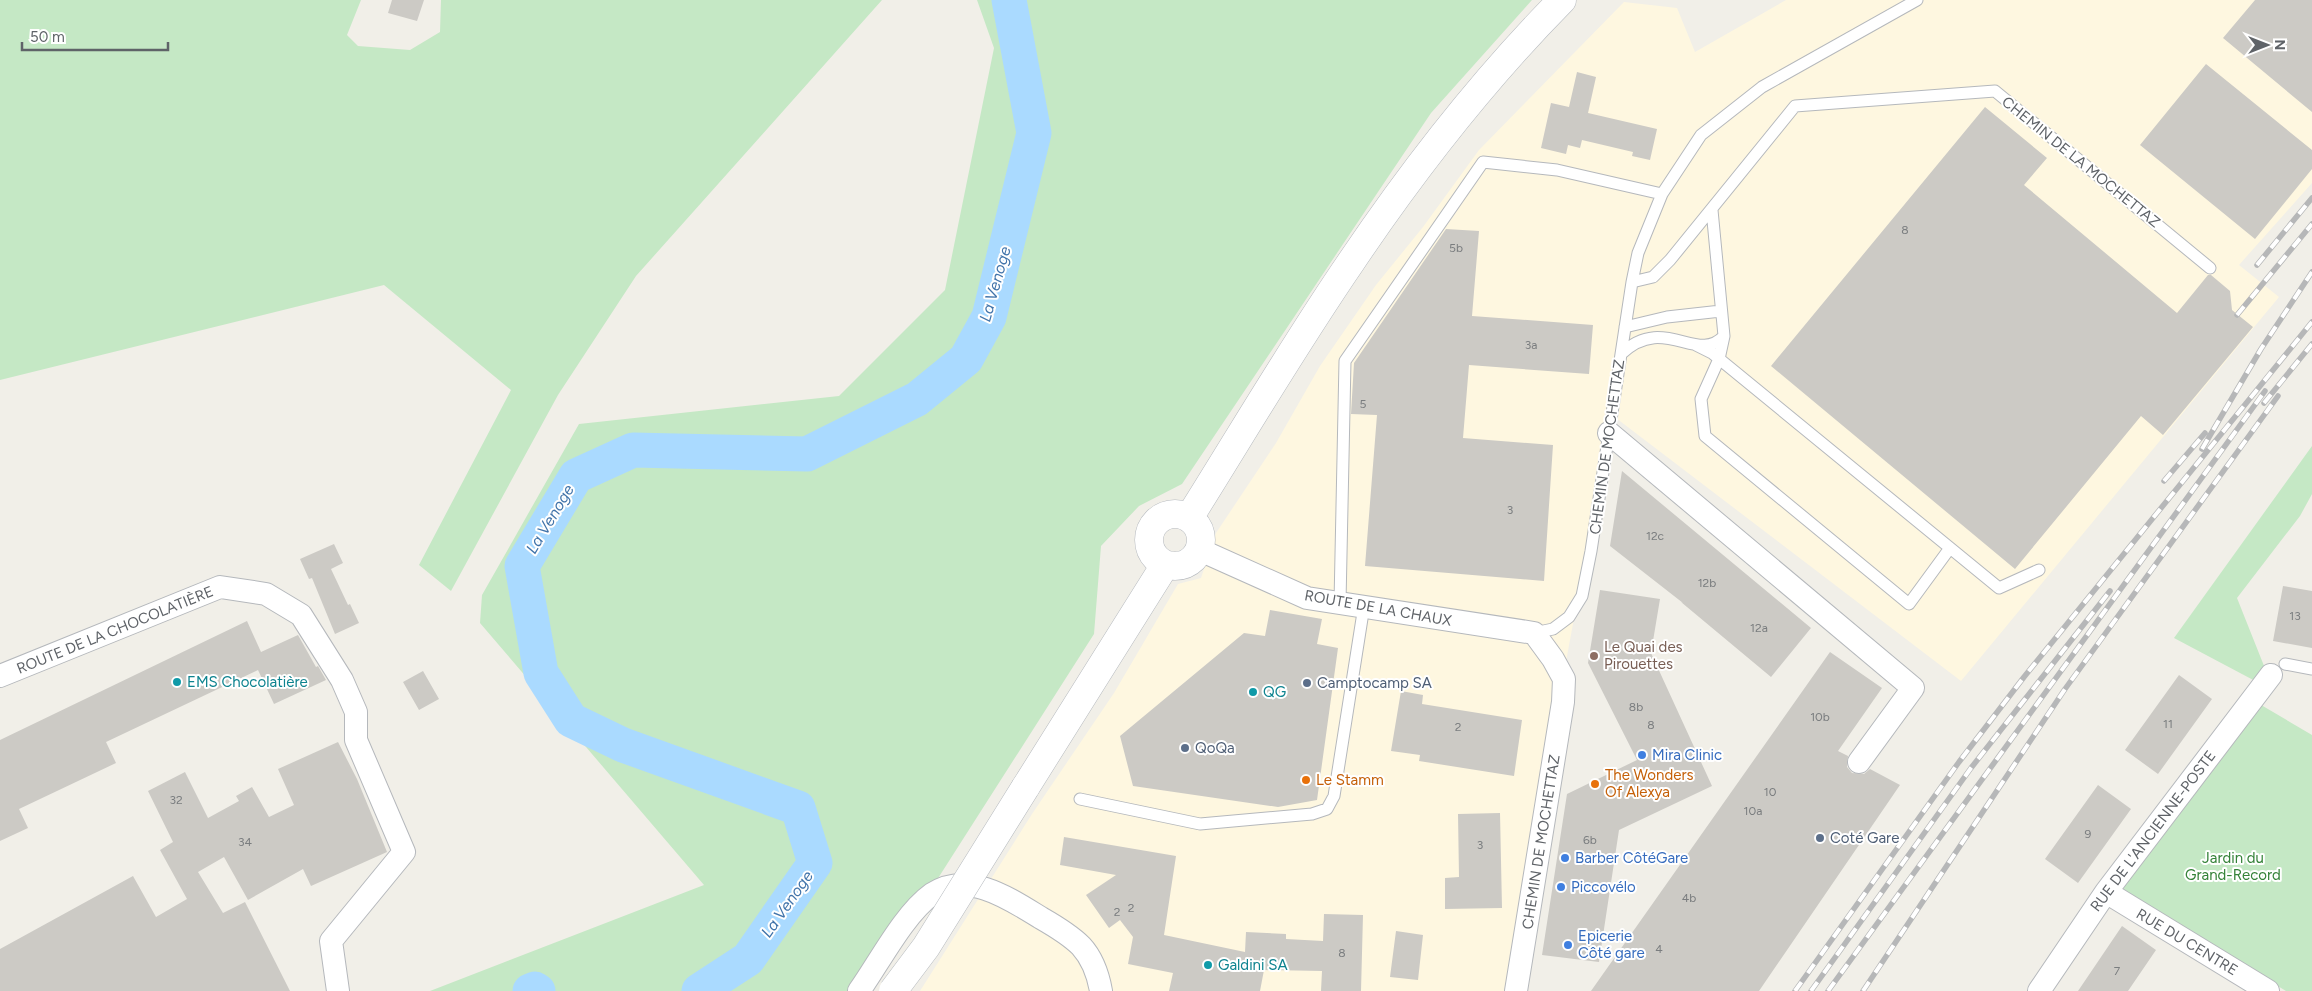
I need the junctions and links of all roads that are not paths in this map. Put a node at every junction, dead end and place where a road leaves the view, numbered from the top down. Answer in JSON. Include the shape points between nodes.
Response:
{"nodes":[{"id":1,"x":1562,"y":0,"type":"edge"},
{"id":2,"x":1917,"y":0,"type":"edge"},
{"id":3,"x":1662,"y":194,"type":"junction"},
{"id":4,"x":1712,"y":210,"type":"junction"},
{"id":5,"x":2210,"y":268,"type":"dead end"},
{"id":6,"x":1632,"y":282,"type":"junction"},
{"id":7,"x":1721,"y":311,"type":"junction"},
{"id":8,"x":1625,"y":327,"type":"junction"},
{"id":9,"x":1724,"y":336,"type":"junction"},
{"id":10,"x":1696,"y":345,"type":"junction"},
{"id":11,"x":1621,"y":354,"type":"junction"},
{"id":12,"x":1718,"y":359,"type":"junction"},
{"id":13,"x":1609,"y":433,"type":"junction"},
{"id":14,"x":1189,"y":518,"type":"junction"},
{"id":15,"x":1950,"y":548,"type":"junction"},
{"id":16,"x":1200,"y":550,"type":"junction"},
{"id":17,"x":1165,"y":565,"type":"junction"},
{"id":18,"x":2040,"y":570,"type":"dead end"},
{"id":19,"x":1340,"y":603,"type":"junction"},
{"id":20,"x":1364,"y":606,"type":"junction"},
{"id":21,"x":1534,"y":633,"type":"junction"},
{"id":22,"x":2312,"y":668,"type":"edge"},
{"id":23,"x":2278,"y":670,"type":"joint"},
{"id":24,"x":0,"y":676,"type":"edge"},
{"id":25,"x":1859,"y":762,"type":"dead end"},
{"id":26,"x":1080,"y":799,"type":"dead end"},
{"id":27,"x":2106,"y":892,"type":"junction"},
{"id":28,"x":338,"y":991,"type":"edge"},
{"id":29,"x":859,"y":991,"type":"edge"},
{"id":30,"x":893,"y":991,"type":"edge"},
{"id":31,"x":1101,"y":991,"type":"edge"},
{"id":32,"x":1516,"y":991,"type":"edge"},
{"id":33,"x":2039,"y":991,"type":"edge"},
{"id":34,"x":2268,"y":991,"type":"edge"}],
"edges":[{"from":1,"to":14,"type":"main road","via":[[1472,100],[1409,180],[1350,262]]},
{"from":2,"to":3,"type":"lane","name":"CHEMIN DE MOCHETTAZ","via":[[1762,87],[1701,135]]},
{"from":3,"to":6,"type":"lane","name":"CHEMIN DE MOCHETTAZ","via":[[1638,253]]},
{"from":3,"to":19,"type":"lane","via":[[1558,170],[1483,162],[1345,361]]},
{"from":4,"to":5,"type":"lane","name":"CHEMIN DE LA MOCHETTAZ","via":[[1795,106],[1995,91]]},
{"from":4,"to":6,"type":"lane","name":"CHEMIN DE LA MOCHETTAZ","via":[[1653,277]]},
{"from":4,"to":7,"type":"lane"},
{"from":6,"to":8,"type":"lane","name":"CHEMIN DE MOCHETTAZ"},
{"from":7,"to":8,"type":"lane","via":[[1667,317]]},
{"from":7,"to":9,"type":"lane"},
{"from":8,"to":11,"type":"lane","name":"CHEMIN DE MOCHETTAZ"},
{"from":9,"to":10,"type":"lane","via":[[1709,346]]},
{"from":9,"to":12,"type":"lane"},
{"from":10,"to":11,"type":"lane","via":[[1658,336],[1630,345]]},
{"from":10,"to":12,"type":"lane"},
{"from":11,"to":13,"type":"lane","name":"CHEMIN DE MOCHETTAZ"},
{"from":12,"to":15,"type":"lane"},
{"from":12,"to":15,"type":"lane","via":[[1701,399],[1705,436],[1909,604]]},
{"from":13,"to":21,"type":"lane","name":"CHEMIN DE MOCHETTAZ","via":[[1582,596],[1569,617],[1553,629]]},
{"from":13,"to":25,"type":"street","via":[[1913,688]]},
{"from":14,"to":16,"type":"main road","via":[[1200,532]]},
{"from":14,"to":17,"type":"main road","via":[[1181,514],[1164,516],[1152,528],[1149,545],[1152,553]]},
{"from":15,"to":18,"type":"lane","via":[[1999,588]]},
{"from":16,"to":17,"type":"main road","via":[[1196,557],[1182,566]]},
{"from":16,"to":19,"type":"street","name":"ROUTE DE LA CHAUX","via":[[1307,598]]},
{"from":17,"to":30,"type":"main road","bridge":true,"via":[[926,947]]},
{"from":19,"to":20,"type":"street","name":"ROUTE DE LA CHAUX"},
{"from":20,"to":21,"type":"street","name":"ROUTE DE LA CHAUX"},
{"from":20,"to":26,"type":"lane","via":[[1334,796],[1327,809],[1312,814],[1200,824]]},
{"from":21,"to":32,"type":"street","name":"CHEMIN DE MOCHETTAZ","via":[[1564,679],[1563,702]]},
{"from":22,"to":23,"type":"lane"},
{"from":23,"to":27,"type":"street","name":"RUE DE L'ANCIENNE-POSTE"},
{"from":24,"to":28,"type":"street","name":"ROUTE DE LA CHOCOLATIÈRE","via":[[220,587],[266,594],[301,616],[356,712],[356,740],[404,852],[332,941]]},
{"from":27,"to":33,"type":"street","name":"RUE DE L'ANCIENNE-POSTE"},
{"from":27,"to":34,"type":"street","name":"RUE DU CENTRE"},
{"from":29,"to":31,"type":"street","via":[[913,911],[933,894],[958,885],[982,887],[1007,897],[1064,932],[1094,964]]}]}
